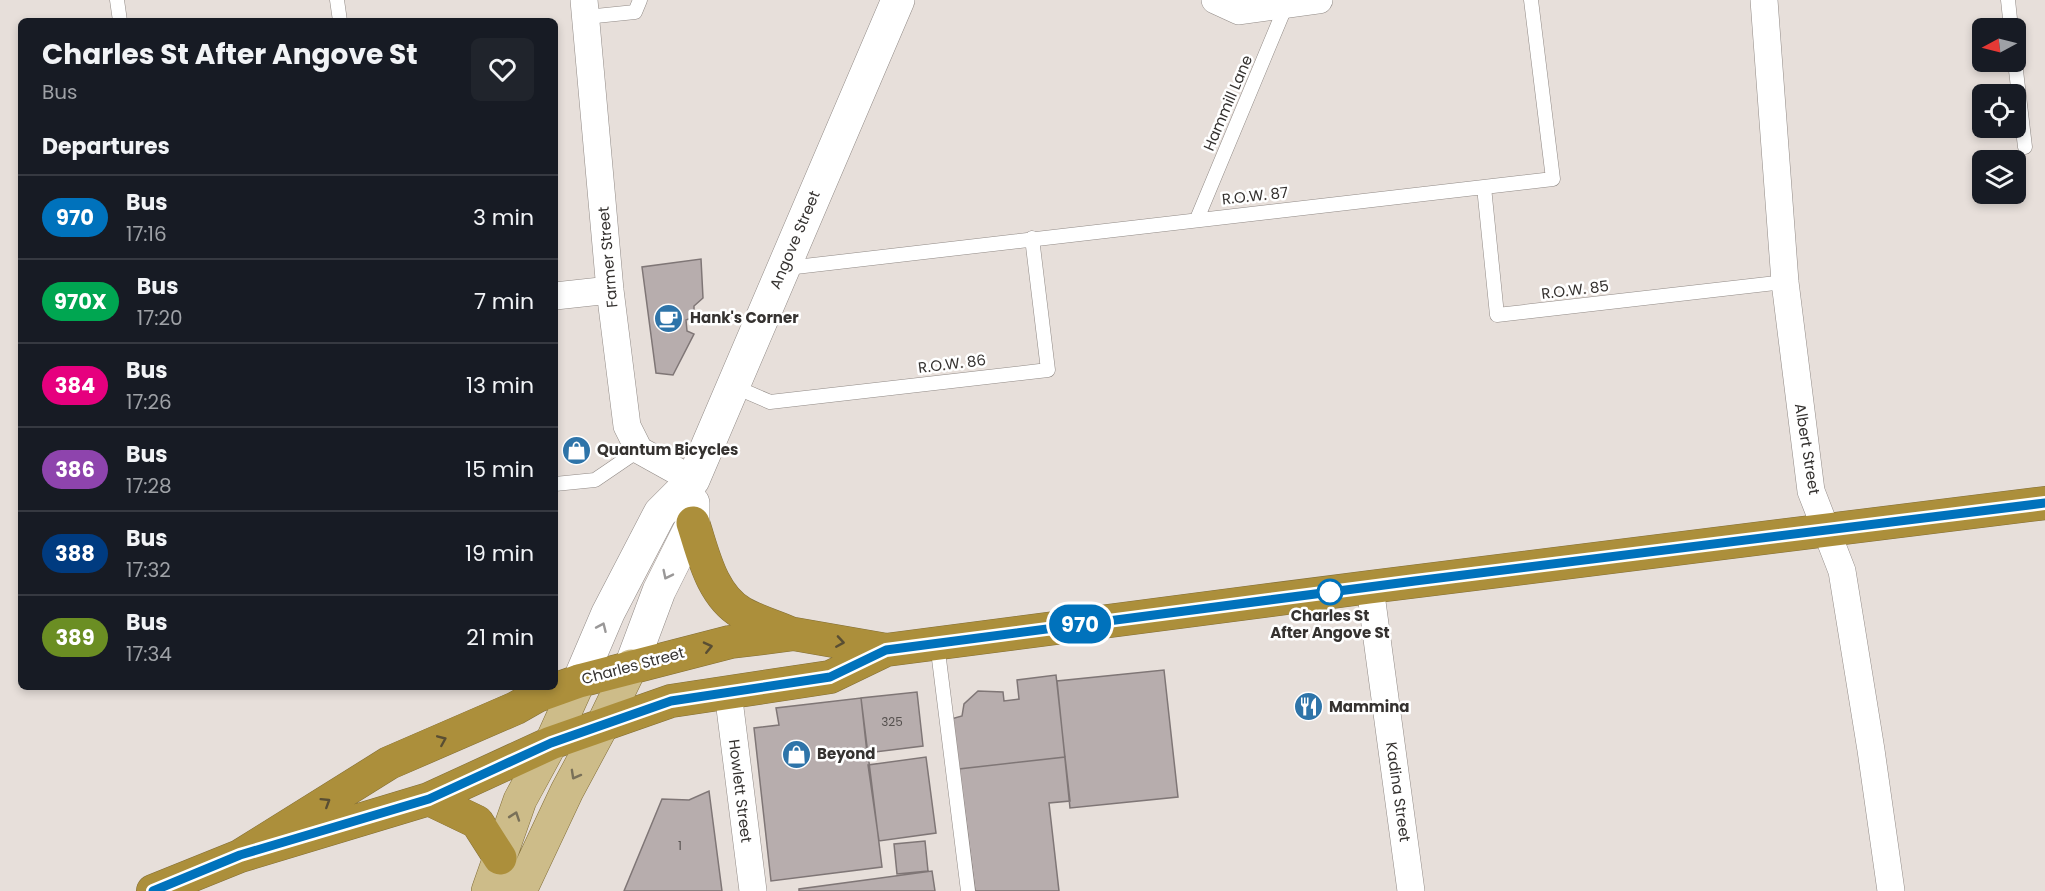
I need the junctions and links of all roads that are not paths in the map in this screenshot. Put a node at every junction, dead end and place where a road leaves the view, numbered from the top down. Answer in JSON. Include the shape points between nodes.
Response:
{"nodes":[{"id":1,"x":117,"y":0,"type":"edge"},
{"id":2,"x":338,"y":0,"type":"edge"},
{"id":3,"x":640,"y":0,"type":"edge"},
{"id":4,"x":898,"y":0,"type":"edge"},
{"id":5,"x":1215,"y":0,"type":"edge"},
{"id":6,"x":1319,"y":0,"type":"edge"},
{"id":7,"x":1531,"y":0,"type":"edge"},
{"id":8,"x":1764,"y":0,"type":"edge"},
{"id":9,"x":2008,"y":0,"type":"edge"},
{"id":10,"x":1288,"y":2,"type":"edge"},
{"id":11,"x":585,"y":8,"type":"edge"},
{"id":12,"x":120,"y":18,"type":"edge"},
{"id":13,"x":340,"y":18,"type":"edge"},
{"id":14,"x":2010,"y":18,"type":"edge"},
{"id":15,"x":2016,"y":72,"type":"edge"},
{"id":16,"x":2025,"y":147,"type":"dead end"},
{"id":17,"x":1484,"y":187,"type":"junction"},
{"id":18,"x":1197,"y":219,"type":"junction"},
{"id":19,"x":1032,"y":238,"type":"junction"},
{"id":20,"x":782,"y":268,"type":"junction"},
{"id":21,"x":1785,"y":282,"type":"junction"},
{"id":22,"x":610,"y":290,"type":"junction"},
{"id":23,"x":558,"y":296,"type":"edge"},
{"id":24,"x":733,"y":386,"type":"junction"},
{"id":25,"x":639,"y":450,"type":"junction"},
{"id":26,"x":693,"y":480,"type":"junction"},
{"id":27,"x":558,"y":484,"type":"edge"},
{"id":28,"x":2045,"y":503,"type":"edge"},
{"id":29,"x":693,"y":523,"type":"junction"},
{"id":30,"x":1827,"y":530,"type":"junction"},
{"id":31,"x":1370,"y":587,"type":"junction"},
{"id":32,"x":794,"y":634,"type":"junction"},
{"id":33,"x":937,"y":643,"type":"junction"},
{"id":34,"x":886,"y":650,"type":"junction"},
{"id":35,"x":631,"y":666,"type":"junction"},
{"id":36,"x":579,"y":681,"type":"junction"},
{"id":37,"x":558,"y":688,"type":"edge"},
{"id":38,"x":554,"y":690,"type":"edge"},
{"id":39,"x":728,"y":692,"type":"junction"},
{"id":40,"x":603,"y":724,"type":"junction"},
{"id":41,"x":551,"y":743,"type":"junction"},
{"id":42,"x":429,"y":799,"type":"junction"},
{"id":43,"x":240,"y":855,"type":"junction"},
{"id":44,"x":500,"y":858,"type":"junction"},
{"id":45,"x":153,"y":891,"type":"edge"},
{"id":46,"x":488,"y":891,"type":"edge"},
{"id":47,"x":520,"y":891,"type":"edge"},
{"id":48,"x":753,"y":891,"type":"edge"},
{"id":49,"x":968,"y":891,"type":"edge"},
{"id":50,"x":1411,"y":891,"type":"edge"},
{"id":51,"x":1891,"y":891,"type":"edge"}],
"edges":[{"from":1,"to":12,"type":"lane"},
{"from":2,"to":13,"type":"lane"},
{"from":3,"to":11,"type":"lane","via":[[635,12]]},
{"from":4,"to":20,"type":"main road","name":"Angove Street"},
{"from":5,"to":10,"type":"street","via":[[1239,11]]},
{"from":6,"to":10,"type":"street"},
{"from":7,"to":17,"type":"lane","name":"R.O.W. 87","via":[[1553,179]]},
{"from":8,"to":21,"type":"street","name":"Albert Street"},
{"from":9,"to":14,"type":"lane"},
{"from":10,"to":18,"type":"lane","name":"Hammill Lane"},
{"from":11,"to":22,"type":"street","name":"Farmer Street"},
{"from":15,"to":16,"type":"lane"},
{"from":17,"to":18,"type":"lane","name":"R.O.W. 87"},
{"from":17,"to":21,"type":"lane","name":"R.O.W. 85","via":[[1497,315]]},
{"from":18,"to":19,"type":"lane","name":"R.O.W. 87"},
{"from":19,"to":20,"type":"lane","name":"R.O.W. 87"},
{"from":19,"to":24,"type":"lane","name":"R.O.W. 86","via":[[1048,370],[770,402]]},
{"from":20,"to":24,"type":"main road","name":"Angove Street"},
{"from":21,"to":30,"type":"street","name":"Albert Street","via":[[1811,491]]},
{"from":22,"to":23,"type":"street"},
{"from":22,"to":25,"type":"street","name":"Farmer Street","via":[[627,426]]},
{"from":24,"to":26,"type":"main road","name":"Angove Street"},
{"from":25,"to":26,"type":"street"},
{"from":25,"to":27,"type":"lane","via":[[595,480]]},
{"from":26,"to":29,"type":"main road","name":"Angove Street"},
{"from":36,"to":26,"type":"main road","name":"Angove Street","one_way":true,"via":[[608,613],[660,513]]},
{"from":28,"to":30,"type":"highway","name":"Charles Street"},
{"from":29,"to":32,"type":"highway","via":[[707,565],[724,597],[741,612]]},
{"from":29,"to":35,"type":"main road","name":"Angove Street","one_way":true,"via":[[659,591]]},
{"from":30,"to":31,"type":"highway","name":"Charles Street"},
{"from":30,"to":51,"type":"street","name":"Albert Street","via":[[1842,571]]},
{"from":31,"to":33,"type":"highway","name":"Charles Street"},
{"from":31,"to":50,"type":"street","name":"Kadina Street"},
{"from":32,"to":34,"type":"highway","name":"Charles Street","one_way":true},
{"from":35,"to":32,"type":"highway","name":"Charles Street","one_way":true,"via":[[730,642]]},
{"from":33,"to":34,"type":"highway","name":"Charles Street"},
{"from":33,"to":49,"type":"lane"},
{"from":34,"to":39,"type":"highway","name":"Charles Street","via":[[830,677]]},
{"from":35,"to":36,"type":"highway","name":"Charles Street"},
{"from":35,"to":40,"type":"main road"},
{"from":37,"to":36,"type":"highway","name":"Charles Street","one_way":true},
{"from":36,"to":41,"type":"main road"},
{"from":43,"to":38,"type":"highway","name":"Charles Street","one_way":true,"via":[[388,763]]},
{"from":39,"to":40,"type":"highway","name":"Charles Street","via":[[671,701]]},
{"from":39,"to":48,"type":"street","name":"Howlett Street"},
{"from":40,"to":41,"type":"highway","name":"Charles Street"},
{"from":40,"to":47,"type":"main road","one_way":true},
{"from":41,"to":42,"type":"highway","name":"Charles Street"},
{"from":44,"to":41,"type":"main road","one_way":true,"via":[[520,800]]},
{"from":42,"to":43,"type":"highway","name":"Charles Street"},
{"from":42,"to":44,"type":"highway","via":[[477,822]]},
{"from":43,"to":45,"type":"highway","name":"Charles Street"},
{"from":44,"to":46,"type":"main road"}]}
